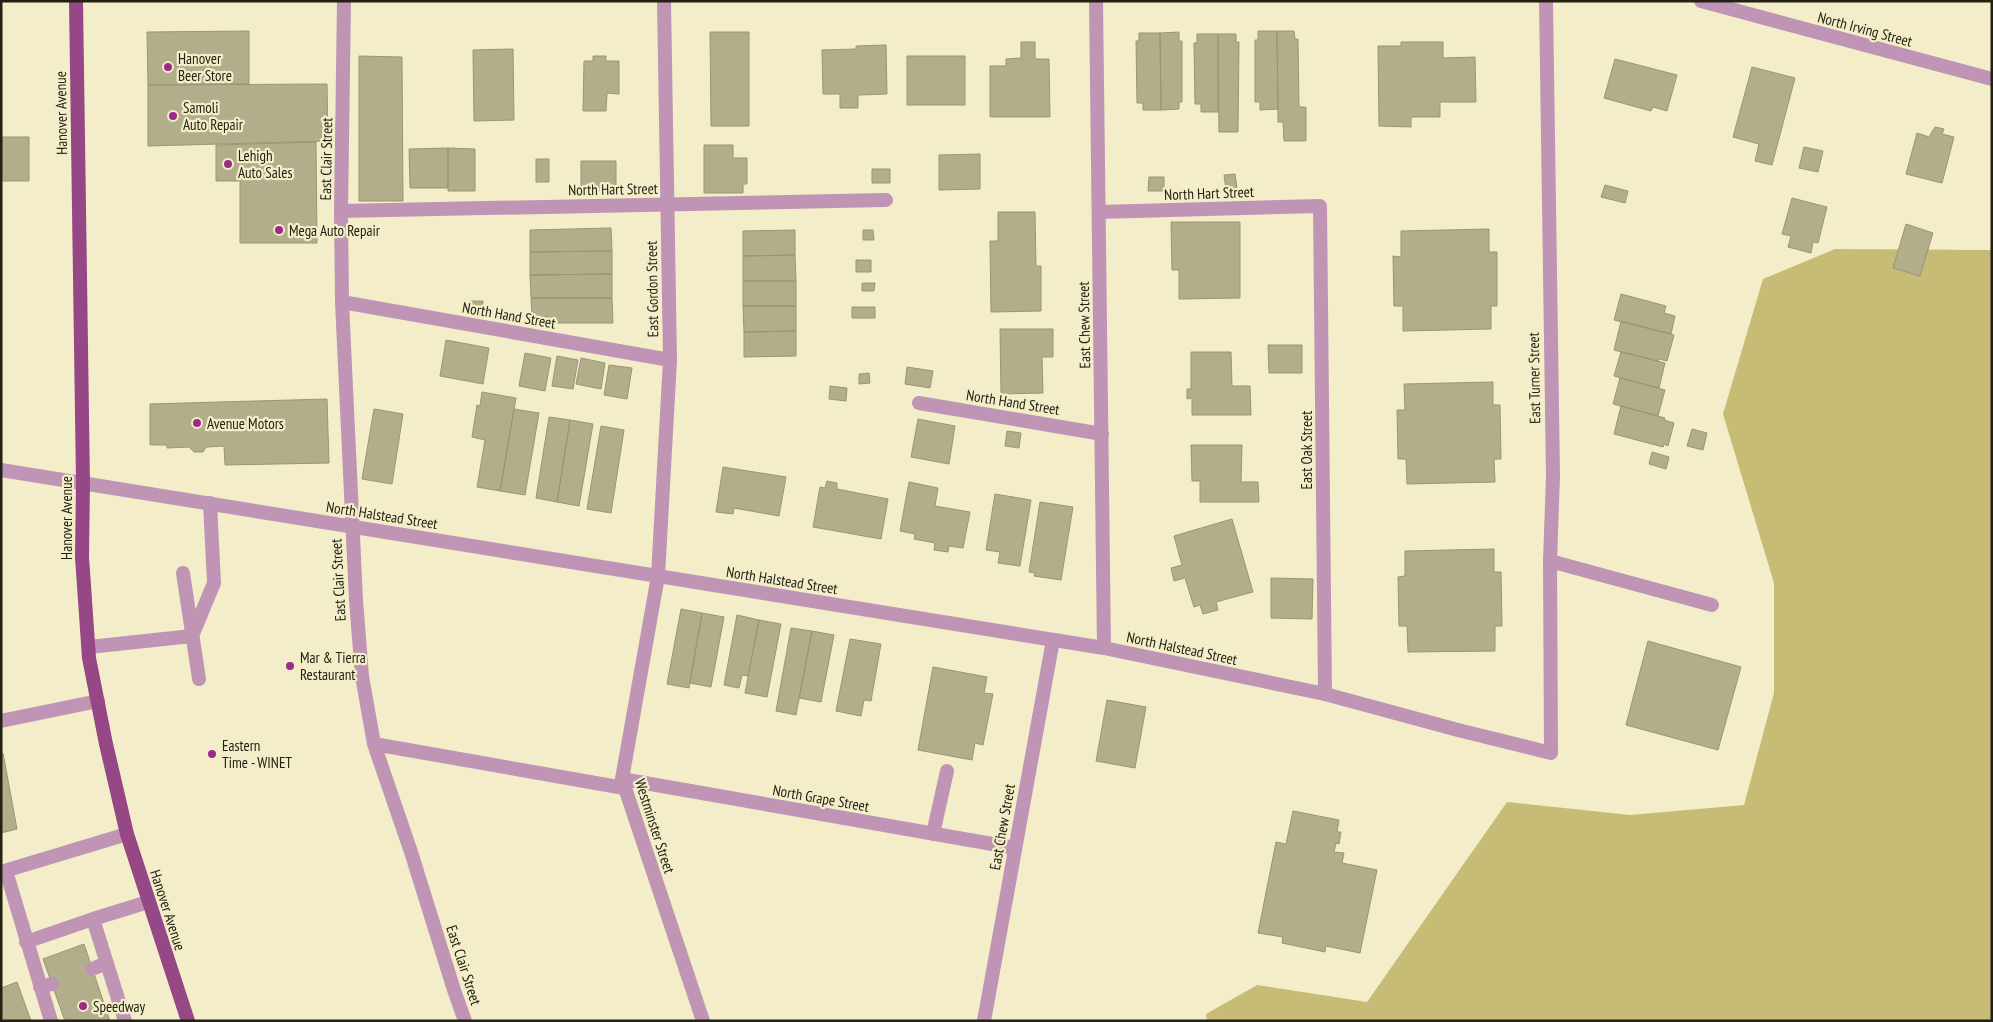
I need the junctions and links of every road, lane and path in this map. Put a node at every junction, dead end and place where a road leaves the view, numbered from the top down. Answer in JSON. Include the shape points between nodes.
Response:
{"nodes":[{"id":1,"x":76,"y":1,"type":"edge"},
{"id":2,"x":344,"y":1,"type":"edge"},
{"id":3,"x":664,"y":1,"type":"edge"},
{"id":4,"x":1096,"y":1,"type":"edge"},
{"id":5,"x":1546,"y":1,"type":"edge"},
{"id":6,"x":1701,"y":1,"type":"edge"},
{"id":7,"x":1992,"y":79,"type":"edge"},
{"id":8,"x":886,"y":200,"type":"dead end"},
{"id":9,"x":667,"y":204,"type":"junction"},
{"id":10,"x":1320,"y":206,"type":"joint"},
{"id":11,"x":342,"y":212,"type":"junction"},
{"id":12,"x":1099,"y":212,"type":"junction"},
{"id":13,"x":342,"y":302,"type":"junction"},
{"id":14,"x":670,"y":360,"type":"junction"},
{"id":15,"x":920,"y":403,"type":"dead end"},
{"id":16,"x":1102,"y":434,"type":"junction"},
{"id":17,"x":1,"y":470,"type":"edge"},
{"id":18,"x":83,"y":483,"type":"junction"},
{"id":19,"x":210,"y":503,"type":"junction"},
{"id":20,"x":352,"y":526,"type":"junction"},
{"id":21,"x":1550,"y":561,"type":"junction"},
{"id":22,"x":183,"y":573,"type":"dead end"},
{"id":23,"x":658,"y":576,"type":"junction"},
{"id":24,"x":1712,"y":605,"type":"dead end"},
{"id":25,"x":192,"y":636,"type":"junction"},
{"id":26,"x":1053,"y":640,"type":"junction"},
{"id":27,"x":89,"y":647,"type":"junction"},
{"id":28,"x":1104,"y":648,"type":"junction"},
{"id":29,"x":199,"y":679,"type":"dead end"},
{"id":30,"x":1325,"y":694,"type":"junction"},
{"id":31,"x":98,"y":702,"type":"junction"},
{"id":32,"x":1,"y":721,"type":"edge"},
{"id":33,"x":374,"y":744,"type":"junction"},
{"id":34,"x":1551,"y":753,"type":"joint"},
{"id":35,"x":946,"y":771,"type":"dead end"},
{"id":36,"x":623,"y":783,"type":"junction"},
{"id":37,"x":127,"y":834,"type":"junction"},
{"id":38,"x":933,"y":834,"type":"junction"},
{"id":39,"x":1015,"y":848,"type":"junction"},
{"id":40,"x":4,"y":872,"type":"edge"},
{"id":41,"x":148,"y":902,"type":"junction"},
{"id":42,"x":93,"y":919,"type":"junction"},
{"id":43,"x":26,"y":942,"type":"junction"},
{"id":44,"x":107,"y":963,"type":"junction"},
{"id":45,"x":92,"y":969,"type":"dead end"},
{"id":46,"x":118,"y":1015,"type":"edge"},
{"id":47,"x":50,"y":1021,"type":"edge"},
{"id":48,"x":188,"y":1021,"type":"edge"},
{"id":49,"x":466,"y":1021,"type":"edge"},
{"id":50,"x":703,"y":1021,"type":"edge"},
{"id":51,"x":984,"y":1021,"type":"edge"}],
"edges":[{"from":1,"to":18,"type":"main road","name":"Hanover Avenue"},
{"from":2,"to":11,"type":"street","name":"East Clair Street"},
{"from":3,"to":9,"type":"street","name":"East Gordon Street"},
{"from":4,"to":12,"type":"street","name":"East Chew Street"},
{"from":5,"to":21,"type":"street","name":"East Turner Street","via":[[1553,476]]},
{"from":6,"to":7,"type":"street","name":"North Irving Street"},
{"from":8,"to":9,"type":"street","name":"North Hart Street"},
{"from":9,"to":11,"type":"street","name":"North Hart Street"},
{"from":9,"to":14,"type":"street","name":"East Gordon Street"},
{"from":10,"to":12,"type":"street","name":"North Hart Street"},
{"from":10,"to":30,"type":"street","name":"East Oak Street"},
{"from":11,"to":13,"type":"street","name":"East Clair Street"},
{"from":12,"to":16,"type":"street","name":"East Chew Street"},
{"from":13,"to":14,"type":"street","name":"North Hand Street"},
{"from":13,"to":20,"type":"street","name":"East Clair Street"},
{"from":14,"to":23,"type":"street","name":"East Gordon Street"},
{"from":15,"to":16,"type":"street","name":"North Hand Street"},
{"from":16,"to":28,"type":"street","name":"East Chew Street"},
{"from":17,"to":18,"type":"street","name":"North Halstead Street"},
{"from":18,"to":19,"type":"street","name":"North Halstead Street"},
{"from":18,"to":27,"type":"main road","name":"Hanover Avenue","via":[[82,558]]},
{"from":19,"to":20,"type":"street","name":"North Halstead Street"},
{"from":19,"to":25,"type":"street","via":[[214,583]]},
{"from":20,"to":23,"type":"street","name":"North Halstead Street"},
{"from":20,"to":33,"type":"street","name":"East Clair Street","via":[[362,676]]},
{"from":21,"to":24,"type":"street"},
{"from":21,"to":34,"type":"street","name":"East Turner Street"},
{"from":22,"to":25,"type":"street"},
{"from":23,"to":26,"type":"street","name":"North Halstead Street"},
{"from":23,"to":36,"type":"street","name":"Westminster Street"},
{"from":25,"to":27,"type":"street"},
{"from":25,"to":29,"type":"street"},
{"from":26,"to":28,"type":"street","name":"North Halstead Street"},
{"from":26,"to":39,"type":"street","name":"East Chew Street"},
{"from":27,"to":31,"type":"main road","name":"Hanover Avenue"},
{"from":28,"to":30,"type":"street","name":"North Halstead Street"},
{"from":30,"to":34,"type":"street","name":"North Halstead Street"},
{"from":31,"to":32,"type":"street"},
{"from":31,"to":37,"type":"main road","name":"Hanover Avenue"},
{"from":33,"to":36,"type":"street","name":"North Grape Street"},
{"from":33,"to":49,"type":"street","name":"East Clair Street"},
{"from":35,"to":38,"type":"street"},
{"from":36,"to":38,"type":"street","name":"North Grape Street"},
{"from":36,"to":50,"type":"street","name":"Westminster Street"},
{"from":37,"to":40,"type":"street"},
{"from":37,"to":41,"type":"main road","name":"Hanover Avenue"},
{"from":38,"to":39,"type":"street","name":"North Grape Street"},
{"from":39,"to":51,"type":"street","name":"East Chew Street"},
{"from":40,"to":43,"type":"street"},
{"from":41,"to":42,"type":"street"},
{"from":41,"to":48,"type":"main road","name":"Hanover Avenue"},
{"from":42,"to":43,"type":"street"},
{"from":42,"to":44,"type":"street"},
{"from":43,"to":47,"type":"street","via":[[46,986]]},
{"from":44,"to":45,"type":"street"},
{"from":44,"to":46,"type":"street"}]}
